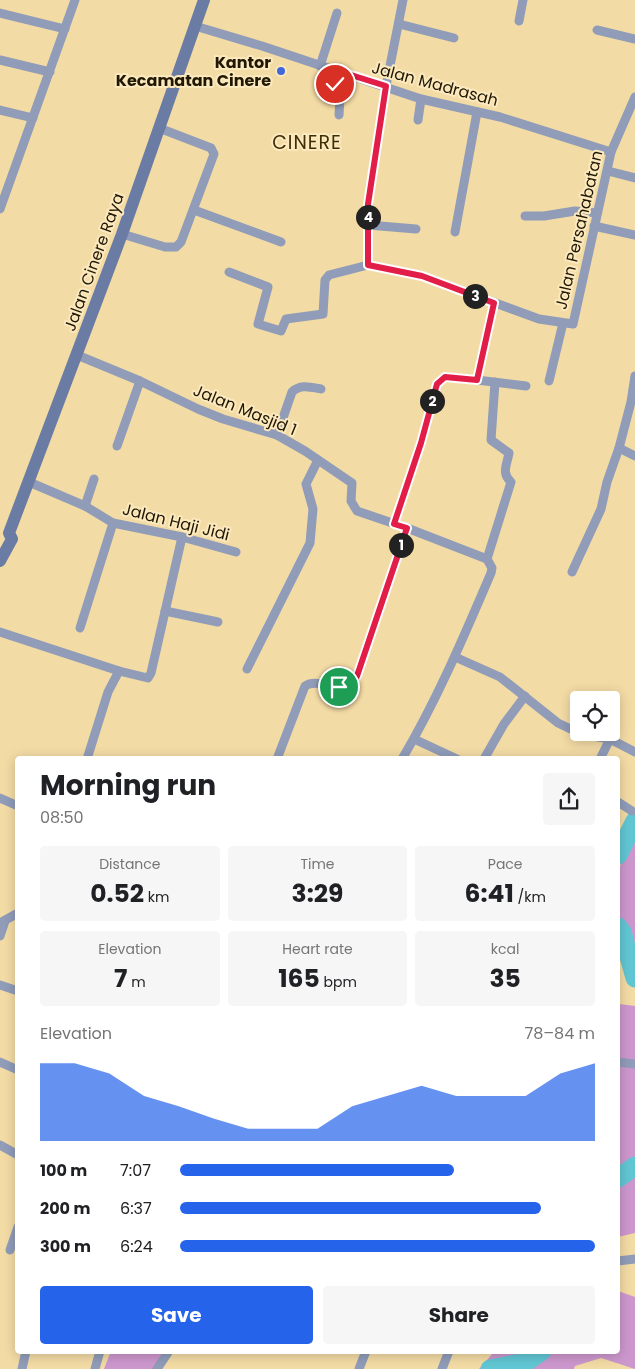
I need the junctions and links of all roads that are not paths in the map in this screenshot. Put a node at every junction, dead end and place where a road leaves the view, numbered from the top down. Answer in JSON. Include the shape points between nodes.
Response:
{"nodes":[{"id":1,"x":76,"y":0,"type":"edge"},
{"id":2,"x":204,"y":0,"type":"edge"},
{"id":3,"x":403,"y":0,"type":"edge"},
{"id":4,"x":523,"y":0,"type":"edge"},
{"id":5,"x":0,"y":13,"type":"edge"},
{"id":6,"x":337,"y":13,"type":"dead end"},
{"id":7,"x":519,"y":21,"type":"dead end"},
{"id":8,"x":398,"y":24,"type":"junction"},
{"id":9,"x":195,"y":26,"type":"junction"},
{"id":10,"x":65,"y":29,"type":"junction"},
{"id":11,"x":597,"y":30,"type":"dead end"},
{"id":12,"x":454,"y":38,"type":"dead end"},
{"id":13,"x":635,"y":39,"type":"edge"},
{"id":14,"x":0,"y":60,"type":"edge"},
{"id":15,"x":320,"y":66,"type":"junction"},
{"id":16,"x":335,"y":70,"type":"junction"},
{"id":17,"x":50,"y":72,"type":"junction"},
{"id":18,"x":386,"y":86,"type":"junction"},
{"id":19,"x":635,"y":97,"type":"edge"},
{"id":20,"x":421,"y":99,"type":"junction"},
{"id":21,"x":0,"y":110,"type":"edge"},
{"id":22,"x":476,"y":112,"type":"junction"},
{"id":23,"x":339,"y":115,"type":"dead end"},
{"id":24,"x":33,"y":118,"type":"junction"},
{"id":25,"x":418,"y":120,"type":"dead end"},
{"id":26,"x":159,"y":128,"type":"junction"},
{"id":27,"x":611,"y":152,"type":"junction"},
{"id":28,"x":608,"y":171,"type":"junction"},
{"id":29,"x":635,"y":178,"type":"edge"},
{"id":30,"x":2,"y":195,"type":"edge"},
{"id":31,"x":0,"y":209,"type":"edge"},
{"id":32,"x":194,"y":210,"type":"junction"},
{"id":33,"x":597,"y":213,"type":"junction"},
{"id":34,"x":525,"y":216,"type":"dead end"},
{"id":35,"x":368,"y":225,"type":"junction"},
{"id":36,"x":594,"y":226,"type":"junction"},
{"id":37,"x":416,"y":229,"type":"dead end"},
{"id":38,"x":455,"y":232,"type":"dead end"},
{"id":39,"x":125,"y":235,"type":"junction"},
{"id":40,"x":635,"y":235,"type":"edge"},
{"id":41,"x":281,"y":242,"type":"dead end"},
{"id":42,"x":368,"y":265,"type":"junction"},
{"id":43,"x":228,"y":272,"type":"dead end"},
{"id":44,"x":494,"y":303,"type":"junction"},
{"id":45,"x":563,"y":322,"type":"junction"},
{"id":46,"x":77,"y":355,"type":"junction"},
{"id":47,"x":635,"y":376,"type":"edge"},
{"id":48,"x":477,"y":380,"type":"junction"},
{"id":49,"x":140,"y":381,"type":"junction"},
{"id":50,"x":549,"y":381,"type":"dead end"},
{"id":51,"x":495,"y":382,"type":"junction"},
{"id":52,"x":526,"y":386,"type":"dead end"},
{"id":53,"x":321,"y":389,"type":"dead end"},
{"id":54,"x":633,"y":403,"type":"edge"},
{"id":55,"x":277,"y":435,"type":"junction"},
{"id":56,"x":117,"y":446,"type":"dead end"},
{"id":57,"x":619,"y":448,"type":"junction"},
{"id":58,"x":635,"y":456,"type":"edge"},
{"id":59,"x":318,"y":460,"type":"junction"},
{"id":60,"x":94,"y":479,"type":"dead end"},
{"id":61,"x":29,"y":482,"type":"junction"},
{"id":62,"x":84,"y":506,"type":"junction"},
{"id":63,"x":113,"y":523,"type":"junction"},
{"id":64,"x":394,"y":524,"type":"junction"},
{"id":65,"x":407,"y":528,"type":"junction"},
{"id":66,"x":4,"y":536,"type":"edge"},
{"id":67,"x":182,"y":537,"type":"junction"},
{"id":68,"x":236,"y":552,"type":"dead end"},
{"id":69,"x":487,"y":558,"type":"junction"},
{"id":70,"x":0,"y":561,"type":"edge"},
{"id":71,"x":572,"y":572,"type":"dead end"},
{"id":72,"x":165,"y":611,"type":"junction"},
{"id":73,"x":218,"y":622,"type":"dead end"},
{"id":74,"x":80,"y":628,"type":"dead end"},
{"id":75,"x":0,"y":632,"type":"edge"},
{"id":76,"x":455,"y":657,"type":"junction"},
{"id":77,"x":247,"y":669,"type":"dead end"},
{"id":78,"x":119,"y":671,"type":"junction"},
{"id":79,"x":525,"y":696,"type":"junction"},
{"id":80,"x":570,"y":729,"type":"edge"},
{"id":81,"x":414,"y":739,"type":"junction"},
{"id":82,"x":609,"y":741,"type":"edge"},
{"id":83,"x":614,"y":741,"type":"edge"},
{"id":84,"x":635,"y":752,"type":"edge"},
{"id":85,"x":88,"y":756,"type":"edge"},
{"id":86,"x":278,"y":756,"type":"edge"},
{"id":87,"x":404,"y":756,"type":"edge"},
{"id":88,"x":451,"y":756,"type":"edge"},
{"id":89,"x":486,"y":756,"type":"edge"},
{"id":90,"x":602,"y":756,"type":"edge"},
{"id":91,"x":0,"y":798,"type":"edge"},
{"id":92,"x":620,"y":803,"type":"edge"},
{"id":93,"x":15,"y":805,"type":"edge"},
{"id":94,"x":632,"y":811,"type":"dead end"},
{"id":95,"x":15,"y":915,"type":"edge"},
{"id":96,"x":3,"y":922,"type":"edge"},
{"id":97,"x":0,"y":936,"type":"edge"},
{"id":98,"x":0,"y":984,"type":"edge"},
{"id":99,"x":15,"y":990,"type":"edge"},
{"id":100,"x":0,"y":1062,"type":"edge"},
{"id":101,"x":620,"y":1062,"type":"edge"},
{"id":102,"x":635,"y":1064,"type":"edge"},
{"id":103,"x":15,"y":1069,"type":"edge"},
{"id":104,"x":0,"y":1146,"type":"edge"},
{"id":105,"x":15,"y":1154,"type":"edge"},
{"id":106,"x":15,"y":1236,"type":"edge"},
{"id":107,"x":10,"y":1250,"type":"dead end"},
{"id":108,"x":635,"y":1259,"type":"edge"},
{"id":109,"x":620,"y":1261,"type":"edge"},
{"id":110,"x":25,"y":1354,"type":"edge"},
{"id":111,"x":99,"y":1354,"type":"edge"},
{"id":112,"x":167,"y":1354,"type":"edge"},
{"id":113,"x":365,"y":1354,"type":"edge"},
{"id":114,"x":448,"y":1354,"type":"edge"},
{"id":115,"x":22,"y":1369,"type":"edge"},
{"id":116,"x":95,"y":1369,"type":"edge"},
{"id":117,"x":157,"y":1369,"type":"edge"},
{"id":118,"x":359,"y":1369,"type":"edge"},
{"id":119,"x":442,"y":1369,"type":"edge"}],
"edges":[{"from":1,"to":10,"type":"street"},
{"from":2,"to":9,"type":"main road","name":"Jalan Cinere Raya"},
{"from":3,"to":8,"type":"street"},
{"from":4,"to":7,"type":"street"},
{"from":5,"to":10,"type":"street"},
{"from":6,"to":15,"type":"street"},
{"from":8,"to":12,"type":"street"},
{"from":8,"to":18,"type":"street"},
{"from":9,"to":15,"type":"street","name":"Jalan Madrasah"},
{"from":9,"to":26,"type":"main road","name":"Jalan Cinere Raya"},
{"from":10,"to":17,"type":"street"},
{"from":11,"to":13,"type":"street"},
{"from":14,"to":17,"type":"street"},
{"from":15,"to":16,"type":"street","name":"Jalan Madrasah"},
{"from":16,"to":18,"type":"street","name":"Jalan Madrasah"},
{"from":16,"to":23,"type":"street","via":[[340,98]]},
{"from":17,"to":24,"type":"street"},
{"from":18,"to":20,"type":"street","name":"Jalan Madrasah"},
{"from":18,"to":35,"type":"street","via":[[368,204]]},
{"from":19,"to":27,"type":"street","name":"Jalan Persahabatan"},
{"from":20,"to":22,"type":"street","name":"Jalan Madrasah"},
{"from":20,"to":25,"type":"street"},
{"from":21,"to":24,"type":"street"},
{"from":22,"to":27,"type":"street","name":"Jalan Madrasah"},
{"from":22,"to":38,"type":"street"},
{"from":24,"to":30,"type":"street"},
{"from":26,"to":32,"type":"street","via":[[213,150]]},
{"from":26,"to":39,"type":"main road","name":"Jalan Cinere Raya"},
{"from":27,"to":28,"type":"street","name":"Jalan Persahabatan"},
{"from":28,"to":29,"type":"street"},
{"from":28,"to":33,"type":"street","name":"Jalan Persahabatan"},
{"from":30,"to":31,"type":"street"},
{"from":32,"to":39,"type":"street","via":[[176,247],[165,247]]},
{"from":32,"to":41,"type":"street"},
{"from":33,"to":34,"type":"street","via":[[575,211],[551,216]]},
{"from":33,"to":36,"type":"street","name":"Jalan Persahabatan"},
{"from":35,"to":37,"type":"street"},
{"from":35,"to":42,"type":"street"},
{"from":36,"to":40,"type":"street"},
{"from":36,"to":45,"type":"street","name":"Jalan Persahabatan","via":[[573,324]]},
{"from":39,"to":46,"type":"main road","name":"Jalan Cinere Raya"},
{"from":42,"to":43,"type":"street","via":[[329,275],[325,280],[323,314],[286,319],[281,331],[258,324],[268,287]]},
{"from":42,"to":44,"type":"street","name":"Jalan Persahabatan","via":[[422,276]]},
{"from":44,"to":45,"type":"street","name":"Jalan Persahabatan","via":[[539,319]]},
{"from":44,"to":48,"type":"street"},
{"from":45,"to":50,"type":"street"},
{"from":46,"to":49,"type":"street","name":"Jalan Masjid 1"},
{"from":46,"to":61,"type":"main road","name":"Jalan Cinere Raya"},
{"from":47,"to":54,"type":"street"},
{"from":48,"to":51,"type":"street"},
{"from":48,"to":64,"type":"street","via":[[445,377],[437,384]]},
{"from":49,"to":55,"type":"street","name":"Jalan Masjid 1","via":[[198,409]]},
{"from":49,"to":56,"type":"street"},
{"from":51,"to":52,"type":"street"},
{"from":51,"to":69,"type":"street","via":[[491,440],[509,453],[505,476],[511,482]]},
{"from":53,"to":55,"type":"street","via":[[301,386],[292,392]]},
{"from":54,"to":57,"type":"street"},
{"from":55,"to":59,"type":"street","name":"Jalan Masjid 1"},
{"from":57,"to":58,"type":"street"},
{"from":57,"to":71,"type":"street","via":[[601,509]]},
{"from":59,"to":64,"type":"street","name":"Jalan Masjid 1","via":[[352,483],[351,501],[357,510]]},
{"from":59,"to":77,"type":"street","via":[[306,484],[313,509],[310,543]]},
{"from":60,"to":62,"type":"street"},
{"from":61,"to":62,"type":"street","name":"Jalan Haji Jidi"},
{"from":61,"to":66,"type":"main road","name":"Jalan Cinere Raya"},
{"from":62,"to":63,"type":"street","name":"Jalan Haji Jidi"},
{"from":63,"to":67,"type":"street","name":"Jalan Haji Jidi"},
{"from":63,"to":74,"type":"street"},
{"from":64,"to":65,"type":"street","name":"Jalan Masjid 1"},
{"from":65,"to":69,"type":"street","name":"Jalan Masjid 1"},
{"from":65,"to":86,"type":"street","via":[[354,682],[339,687],[310,683],[305,686]]},
{"from":66,"to":70,"type":"main road","name":"Jalan Cinere Raya","via":[[12,539]]},
{"from":67,"to":68,"type":"street","name":"Jalan Haji Jidi"},
{"from":67,"to":72,"type":"street"},
{"from":69,"to":76,"type":"street","via":[[492,568]]},
{"from":72,"to":73,"type":"street"},
{"from":72,"to":78,"type":"street","via":[[148,678]]},
{"from":75,"to":78,"type":"street"},
{"from":76,"to":79,"type":"street","via":[[500,676]]},
{"from":76,"to":81,"type":"street"},
{"from":78,"to":85,"type":"street","via":[[108,692]]},
{"from":79,"to":80,"type":"street"},
{"from":79,"to":89,"type":"street"},
{"from":81,"to":87,"type":"street"},
{"from":81,"to":88,"type":"street"},
{"from":82,"to":90,"type":"street"},
{"from":83,"to":84,"type":"street"},
{"from":91,"to":93,"type":"street"},
{"from":92,"to":94,"type":"street"},
{"from":95,"to":96,"type":"street"},
{"from":96,"to":97,"type":"street"},
{"from":98,"to":99,"type":"street"},
{"from":100,"to":103,"type":"street"},
{"from":101,"to":102,"type":"street"},
{"from":104,"to":105,"type":"street"},
{"from":106,"to":107,"type":"street"},
{"from":108,"to":109,"type":"street"},
{"from":110,"to":115,"type":"street"},
{"from":111,"to":116,"type":"street"},
{"from":112,"to":117,"type":"street"},
{"from":113,"to":118,"type":"street"},
{"from":114,"to":119,"type":"street"}]}
